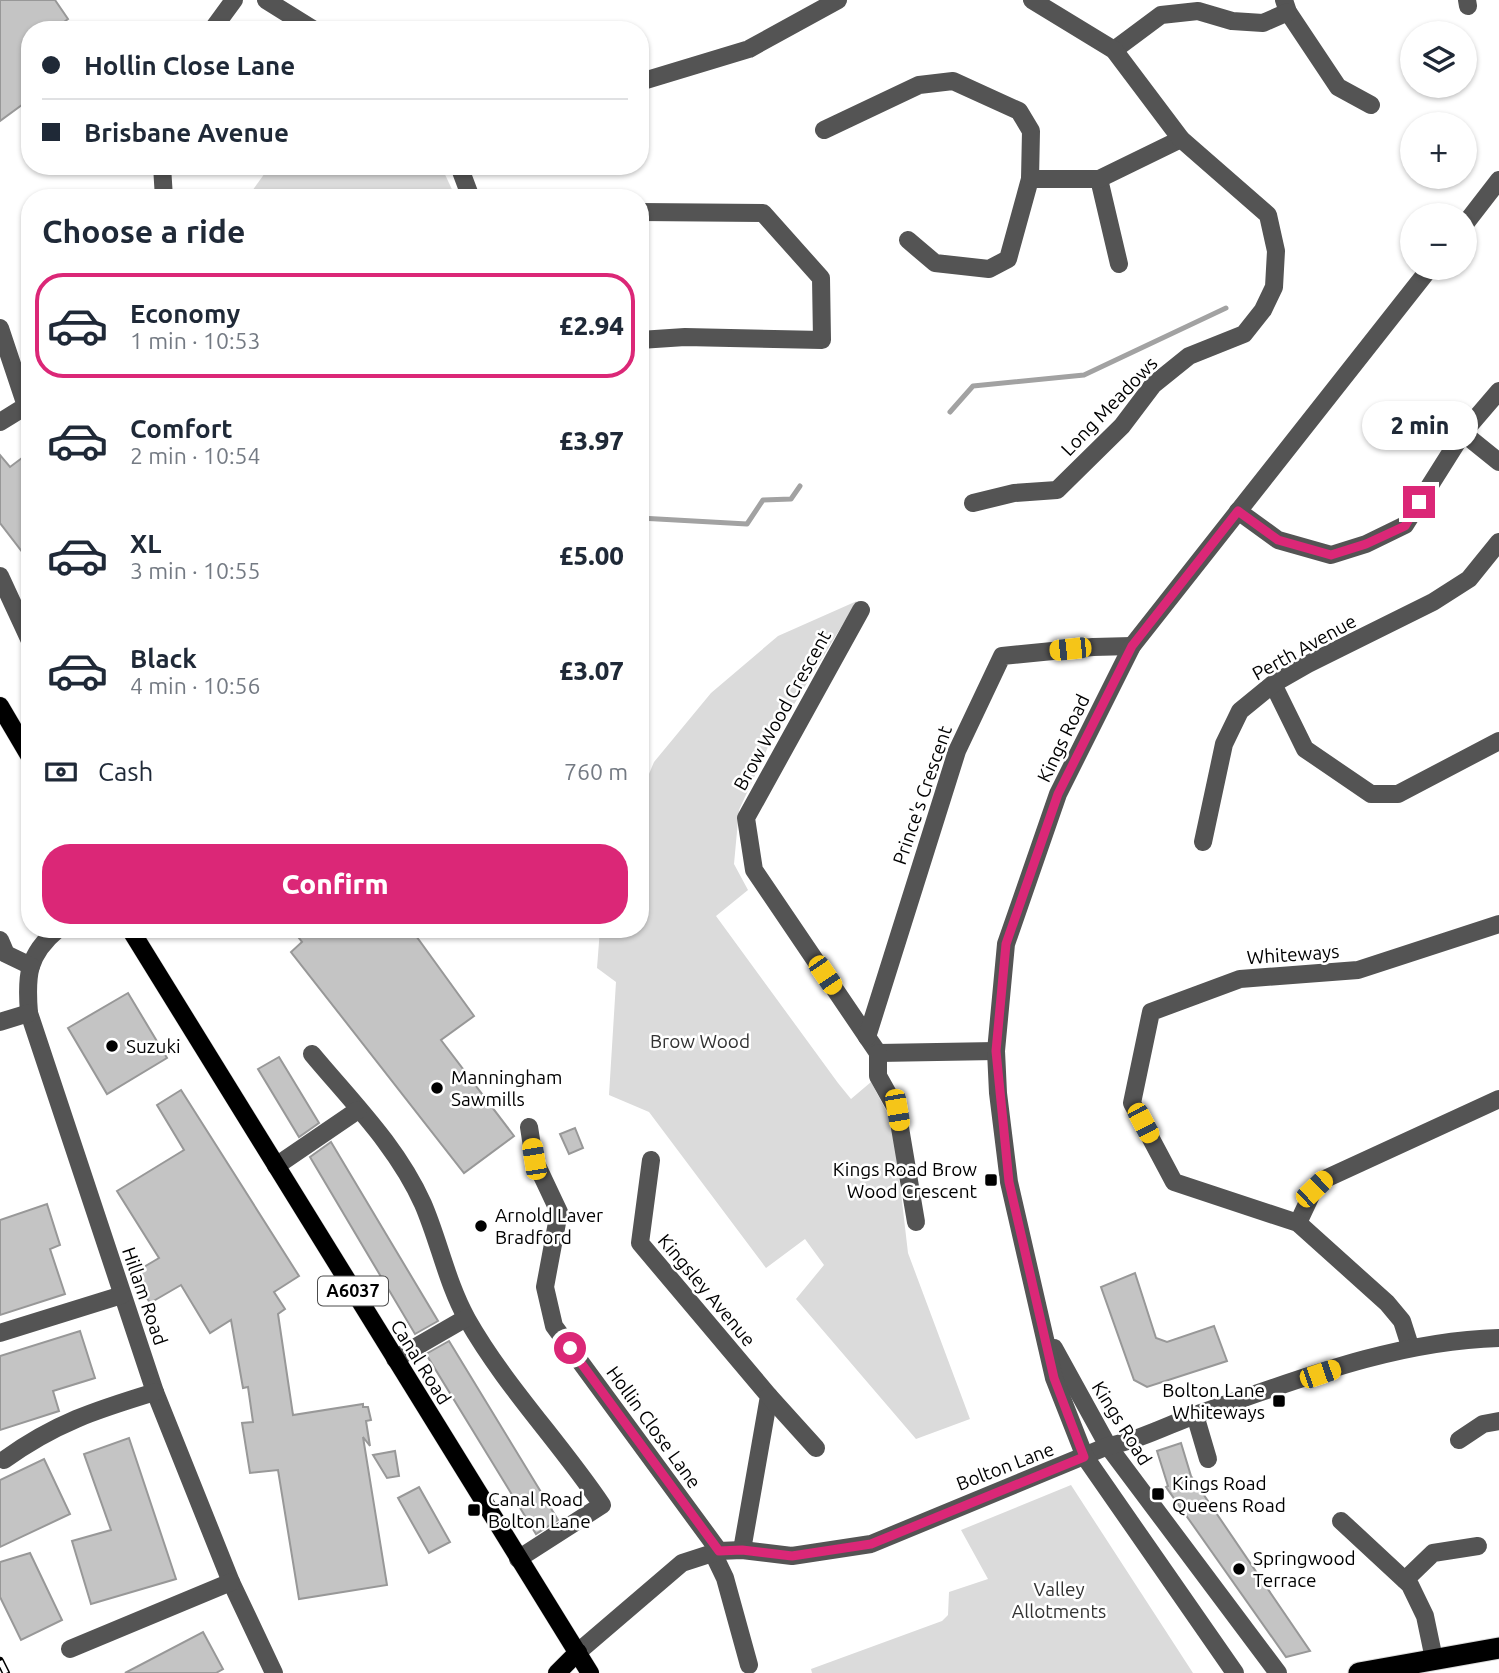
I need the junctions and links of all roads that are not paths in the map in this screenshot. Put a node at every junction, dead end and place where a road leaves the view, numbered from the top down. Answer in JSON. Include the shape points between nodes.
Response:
{"nodes":[{"id":1,"x":234,"y":0,"type":"edge"},
{"id":2,"x":266,"y":0,"type":"edge"},
{"id":3,"x":838,"y":0,"type":"edge"},
{"id":4,"x":1032,"y":0,"type":"edge"},
{"id":5,"x":1286,"y":6,"type":"edge"},
{"id":6,"x":219,"y":21,"type":"edge"},
{"id":7,"x":300,"y":21,"type":"edge"},
{"id":8,"x":1114,"y":50,"type":"junction"},
{"id":9,"x":649,"y":79,"type":"edge"},
{"id":10,"x":1371,"y":105,"type":"dead end"},
{"id":11,"x":824,"y":130,"type":"dead end"},
{"id":12,"x":1181,"y":139,"type":"junction"},
{"id":13,"x":1099,"y":178,"type":"junction"},
{"id":14,"x":1031,"y":179,"type":"junction"},
{"id":15,"x":1499,"y":180,"type":"edge"},
{"id":16,"x":1477,"y":208,"type":"edge"},
{"id":17,"x":649,"y":212,"type":"edge"},
{"id":18,"x":908,"y":240,"type":"dead end"},
{"id":19,"x":1119,"y":264,"type":"dead end"},
{"id":20,"x":1421,"y":280,"type":"edge"},
{"id":21,"x":0,"y":328,"type":"edge"},
{"id":22,"x":649,"y":339,"type":"edge"},
{"id":23,"x":21,"y":391,"type":"edge"},
{"id":24,"x":1499,"y":391,"type":"edge"},
{"id":25,"x":21,"y":409,"type":"edge"},
{"id":26,"x":0,"y":422,"type":"edge"},
{"id":27,"x":1463,"y":433,"type":"junction"},
{"id":28,"x":1499,"y":462,"type":"edge"},
{"id":29,"x":973,"y":503,"type":"dead end"},
{"id":30,"x":1238,"y":511,"type":"junction"},
{"id":31,"x":1499,"y":542,"type":"edge"},
{"id":32,"x":0,"y":576,"type":"edge"},
{"id":33,"x":861,"y":610,"type":"dead end"},
{"id":34,"x":21,"y":622,"type":"edge"},
{"id":35,"x":1132,"y":646,"type":"junction"},
{"id":36,"x":1273,"y":684,"type":"junction"},
{"id":37,"x":0,"y":706,"type":"edge"},
{"id":38,"x":1499,"y":741,"type":"edge"},
{"id":39,"x":21,"y":742,"type":"edge"},
{"id":40,"x":1203,"y":842,"type":"dead end"},
{"id":41,"x":1499,"y":924,"type":"edge"},
{"id":42,"x":47,"y":938,"type":"edge"},
{"id":43,"x":136,"y":938,"type":"edge"},
{"id":44,"x":0,"y":940,"type":"edge"},
{"id":45,"x":31,"y":967,"type":"junction"},
{"id":46,"x":29,"y":1013,"type":"junction"},
{"id":47,"x":0,"y":1022,"type":"edge"},
{"id":48,"x":867,"y":1037,"type":"junction"},
{"id":49,"x":996,"y":1051,"type":"junction"},
{"id":50,"x":878,"y":1053,"type":"junction"},
{"id":51,"x":312,"y":1054,"type":"dead end"},
{"id":52,"x":1499,"y":1099,"type":"edge"},
{"id":53,"x":358,"y":1110,"type":"junction"},
{"id":54,"x":529,"y":1127,"type":"dead end"},
{"id":55,"x":651,"y":1160,"type":"dead end"},
{"id":56,"x":276,"y":1166,"type":"junction"},
{"id":57,"x":916,"y":1222,"type":"dead end"},
{"id":58,"x":1298,"y":1223,"type":"junction"},
{"id":59,"x":122,"y":1295,"type":"junction"},
{"id":60,"x":466,"y":1318,"type":"junction"},
{"id":61,"x":1042,"y":1323,"type":"junction"},
{"id":62,"x":0,"y":1333,"type":"edge"},
{"id":63,"x":1499,"y":1338,"type":"edge"},
{"id":64,"x":1410,"y":1346,"type":"junction"},
{"id":65,"x":395,"y":1359,"type":"junction"},
{"id":66,"x":155,"y":1392,"type":"junction"},
{"id":67,"x":769,"y":1396,"type":"junction"},
{"id":68,"x":1195,"y":1415,"type":"junction"},
{"id":69,"x":1499,"y":1421,"type":"edge"},
{"id":70,"x":1459,"y":1440,"type":"dead end"},
{"id":71,"x":1108,"y":1446,"type":"junction"},
{"id":72,"x":816,"y":1448,"type":"dead end"},
{"id":73,"x":1084,"y":1457,"type":"junction"},
{"id":74,"x":1209,"y":1459,"type":"dead end"},
{"id":75,"x":4,"y":1460,"type":"dead end"},
{"id":76,"x":1341,"y":1521,"type":"dead end"},
{"id":77,"x":1478,"y":1546,"type":"dead end"},
{"id":78,"x":742,"y":1550,"type":"junction"},
{"id":79,"x":716,"y":1552,"type":"junction"},
{"id":80,"x":518,"y":1559,"type":"junction"},
{"id":81,"x":1405,"y":1580,"type":"junction"},
{"id":82,"x":231,"y":1582,"type":"junction"},
{"id":83,"x":1499,"y":1648,"type":"edge"},
{"id":84,"x":70,"y":1649,"type":"dead end"},
{"id":85,"x":578,"y":1652,"type":"junction"},
{"id":86,"x":1434,"y":1659,"type":"junction"},
{"id":87,"x":749,"y":1665,"type":"dead end"},
{"id":88,"x":274,"y":1673,"type":"edge"},
{"id":89,"x":557,"y":1673,"type":"edge"},
{"id":90,"x":590,"y":1673,"type":"edge"},
{"id":91,"x":1235,"y":1673,"type":"edge"},
{"id":92,"x":1278,"y":1673,"type":"edge"},
{"id":93,"x":1359,"y":1673,"type":"edge"}],
"edges":[{"from":1,"to":6,"type":"street"},
{"from":2,"to":7,"type":"street"},
{"from":3,"to":9,"type":"street","via":[[749,49]]},
{"from":4,"to":8,"type":"street","name":"Long Meadows"},
{"from":5,"to":8,"type":"street","via":[[1263,23],[1232,21],[1198,11],[1161,15]]},
{"from":5,"to":10,"type":"street","via":[[1338,87]]},
{"from":8,"to":12,"type":"street","name":"Long Meadows"},
{"from":11,"to":14,"type":"street","via":[[919,85],[953,81],[1019,111],[1031,131]]},
{"from":12,"to":13,"type":"street"},
{"from":12,"to":29,"type":"street","name":"Long Meadows","via":[[1268,215],[1276,250],[1274,287],[1263,310],[1244,334],[1189,356],[1153,385],[1122,426],[1057,490],[1014,493]]},
{"from":13,"to":14,"type":"street"},
{"from":13,"to":19,"type":"street"},
{"from":14,"to":18,"type":"street","via":[[1008,259],[989,269],[935,263]]},
{"from":15,"to":16,"type":"street"},
{"from":17,"to":22,"type":"street","via":[[763,213],[821,278],[822,340]]},
{"from":20,"to":30,"type":"street","name":"Kings Road"},
{"from":21,"to":23,"type":"street"},
{"from":24,"to":27,"type":"street"},
{"from":25,"to":26,"type":"street"},
{"from":27,"to":28,"type":"street"},
{"from":27,"to":30,"type":"street","via":[[1405,526],[1366,544],[1331,555],[1278,540]]},
{"from":30,"to":35,"type":"street","name":"Kings Road"},
{"from":31,"to":36,"type":"street","name":"Perth Avenue","via":[[1468,579],[1433,602]]},
{"from":32,"to":34,"type":"street"},
{"from":33,"to":48,"type":"street","name":"Brow Wood Crescent","via":[[746,818],[754,870]]},
{"from":35,"to":48,"type":"street","name":"Prince's Crescent","via":[[1002,656],[957,751]]},
{"from":35,"to":49,"type":"street","name":"Kings Road","via":[[1058,794],[1006,944]]},
{"from":36,"to":38,"type":"street","via":[[1305,749],[1371,794],[1398,794]]},
{"from":36,"to":40,"type":"street","name":"Perth Avenue","via":[[1240,711],[1224,744]]},
{"from":37,"to":39,"type":"main road"},
{"from":41,"to":58,"type":"street","name":"Whiteways","via":[[1358,970],[1240,979],[1151,1012],[1132,1103],[1174,1182]]},
{"from":42,"to":45,"type":"street","name":"Hillam Road"},
{"from":43,"to":56,"type":"main road","name":"Canal Road","number":"A6037"},
{"from":44,"to":45,"type":"street","via":[[6,954]]},
{"from":45,"to":46,"type":"street","name":"Hillam Road","via":[[26,976]]},
{"from":46,"to":47,"type":"street"},
{"from":46,"to":59,"type":"street","name":"Hillam Road"},
{"from":48,"to":50,"type":"street","name":"Brow Wood Crescent"},
{"from":49,"to":50,"type":"street"},
{"from":49,"to":61,"type":"street","name":"Kings Road","via":[[1009,1182]]},
{"from":50,"to":57,"type":"street","via":[[878,1076],[897,1110]]},
{"from":51,"to":53,"type":"street"},
{"from":52,"to":58,"type":"street","via":[[1325,1179],[1314,1189]]},
{"from":53,"to":56,"type":"street"},
{"from":53,"to":60,"type":"street","via":[[392,1147],[422,1203]]},
{"from":54,"to":79,"type":"street","name":"Hollin Close Lane","via":[[534,1159],[559,1212],[545,1287],[554,1326]]},
{"from":55,"to":67,"type":"street","name":"Kingsley Avenue","via":[[640,1243]]},
{"from":56,"to":65,"type":"main road","name":"Canal Road","number":"A6037"},
{"from":58,"to":64,"type":"street","name":"Whiteways","via":[[1387,1303],[1402,1321]]},
{"from":59,"to":62,"type":"street"},
{"from":59,"to":66,"type":"street","name":"Hillam Road"},
{"from":60,"to":65,"type":"street"},
{"from":60,"to":80,"type":"street","via":[[538,1423],[602,1505]]},
{"from":61,"to":71,"type":"street","name":"Kings Road"},
{"from":61,"to":73,"type":"street","name":"Kings Road","via":[[1054,1378]]},
{"from":63,"to":64,"type":"street","name":"Bolton Lane"},
{"from":64,"to":68,"type":"street","name":"Bolton Lane"},
{"from":65,"to":80,"type":"main road","name":"Canal Road","number":"A6037"},
{"from":66,"to":75,"type":"street","via":[[76,1416]]},
{"from":66,"to":82,"type":"street","name":"Hillam Road"},
{"from":67,"to":72,"type":"street","name":"Kingsley Avenue"},
{"from":67,"to":78,"type":"street"},
{"from":68,"to":71,"type":"street","name":"Bolton Lane","via":[[1128,1443]]},
{"from":68,"to":74,"type":"street"},
{"from":69,"to":70,"type":"street","via":[[1483,1424]]},
{"from":71,"to":73,"type":"street","name":"Bolton Lane"},
{"from":71,"to":92,"type":"street","name":"Kings Road"},
{"from":73,"to":78,"type":"street","name":"Bolton Lane","via":[[871,1544],[792,1556]]},
{"from":73,"to":91,"type":"street","name":"Kings Road"},
{"from":76,"to":81,"type":"street"},
{"from":77,"to":81,"type":"street","via":[[1433,1553]]},
{"from":78,"to":79,"type":"street","name":"Bolton Lane"},
{"from":79,"to":85,"type":"street","name":"Bolton Lane","via":[[682,1563]]},
{"from":79,"to":87,"type":"street","name":"Hollin Close Lane"},
{"from":80,"to":85,"type":"main road","name":"Canal Road","number":"A6037"},
{"from":81,"to":86,"type":"street","via":[[1425,1616]]},
{"from":82,"to":84,"type":"street"},
{"from":82,"to":88,"type":"street","name":"Hillam Road"},
{"from":83,"to":86,"type":"highway"},
{"from":85,"to":89,"type":"main road","name":"Bolton Lane"},
{"from":85,"to":90,"type":"main road","name":"Canal Road","number":"A6037"},
{"from":86,"to":93,"type":"highway"}]}
